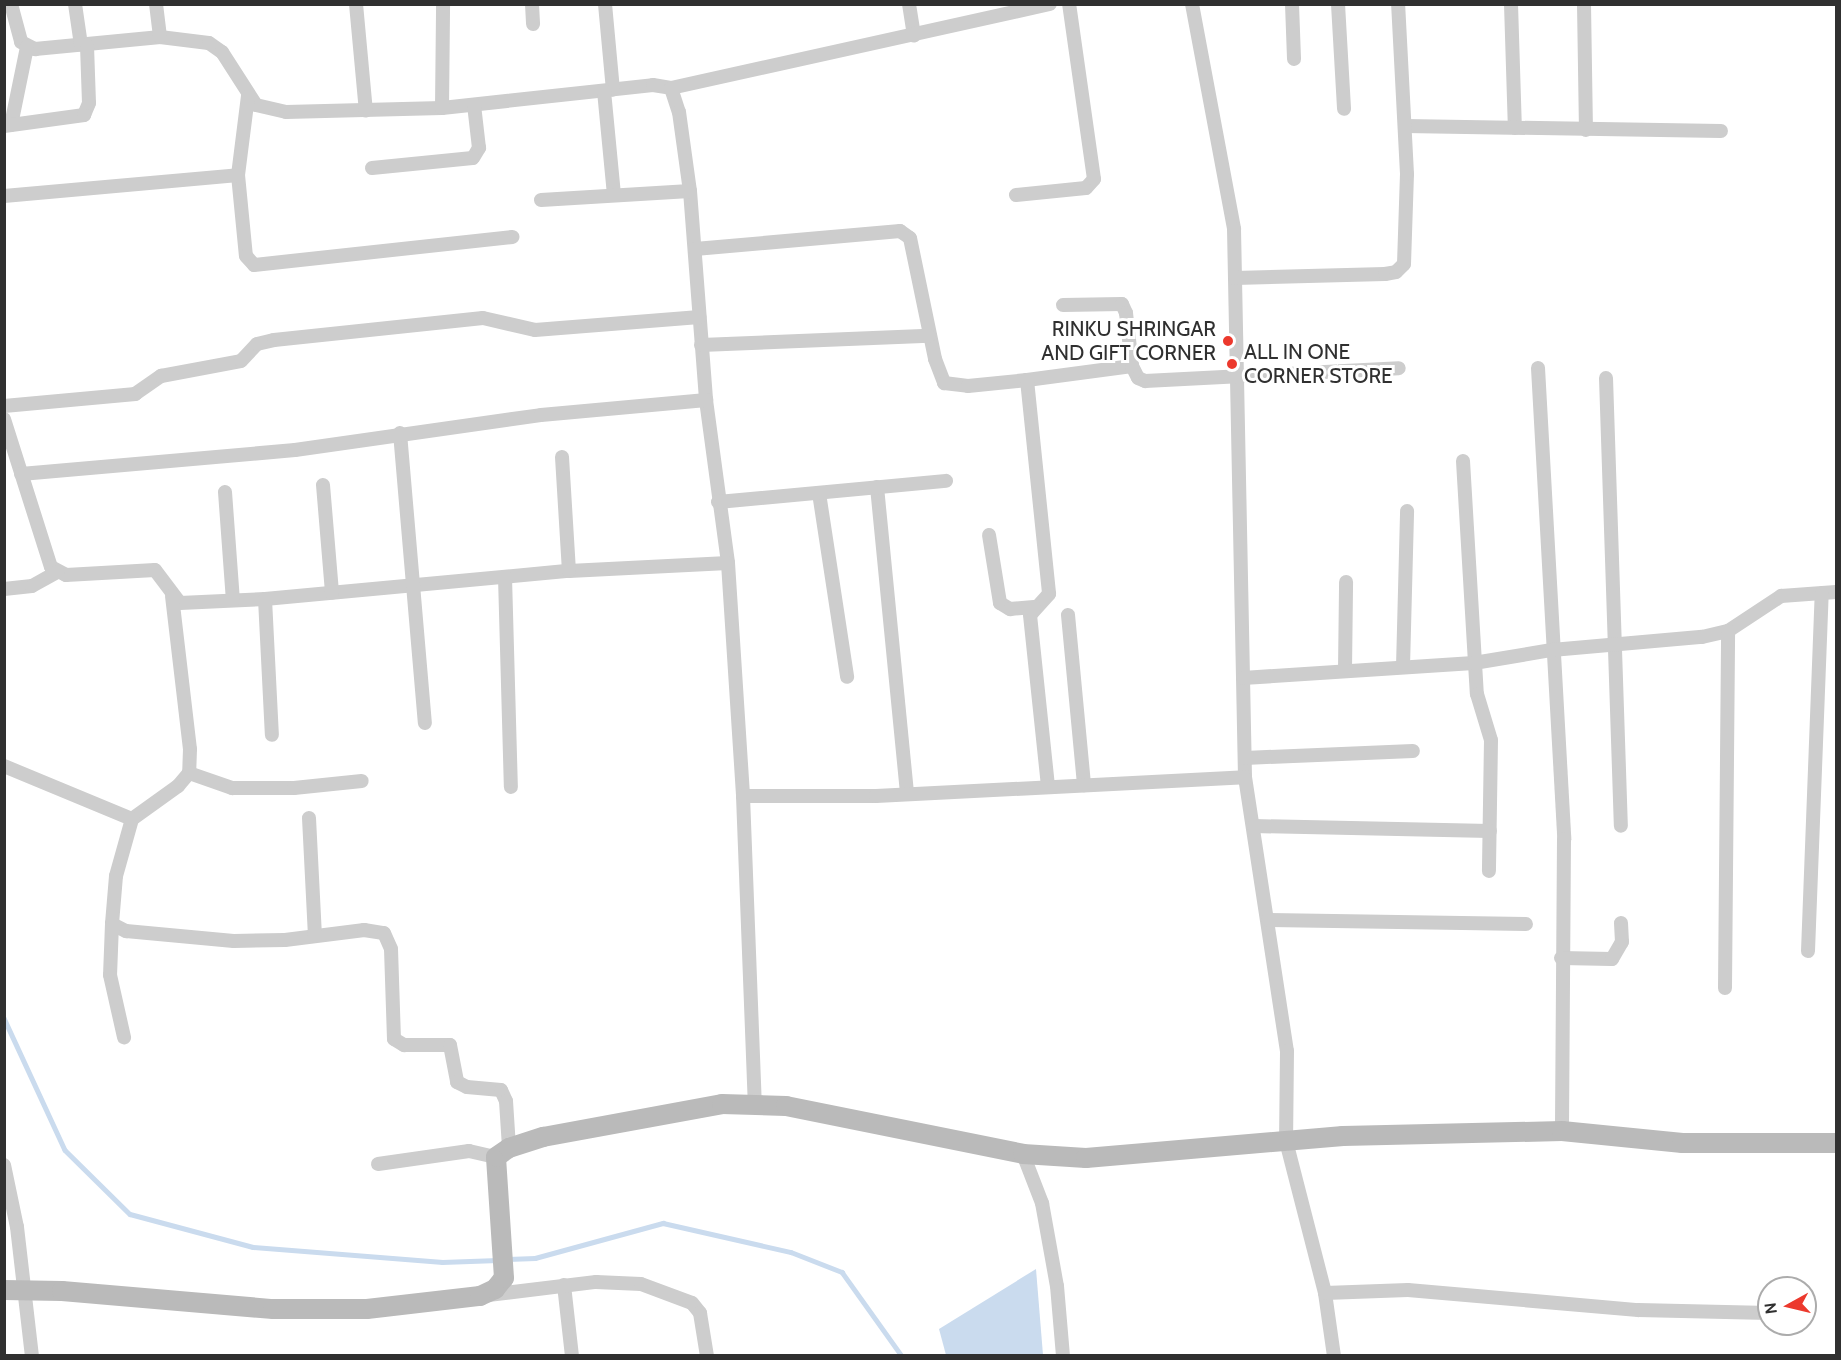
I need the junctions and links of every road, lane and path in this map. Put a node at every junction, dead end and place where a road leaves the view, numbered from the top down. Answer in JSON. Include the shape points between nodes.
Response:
{"nodes":[{"id":1,"x":11,"y":4,"type":"edge"},
{"id":2,"x":75,"y":4,"type":"edge"},
{"id":3,"x":156,"y":4,"type":"edge"},
{"id":4,"x":356,"y":4,"type":"edge"},
{"id":5,"x":442,"y":4,"type":"edge"},
{"id":6,"x":532,"y":4,"type":"edge"},
{"id":7,"x":605,"y":4,"type":"edge"},
{"id":8,"x":909,"y":4,"type":"edge"},
{"id":9,"x":1050,"y":4,"type":"edge"},
{"id":10,"x":1069,"y":4,"type":"edge"},
{"id":11,"x":1192,"y":4,"type":"edge"},
{"id":12,"x":1292,"y":4,"type":"edge"},
{"id":13,"x":1338,"y":4,"type":"edge"},
{"id":14,"x":1398,"y":4,"type":"edge"},
{"id":15,"x":1511,"y":4,"type":"edge"},
{"id":16,"x":1584,"y":4,"type":"edge"},
{"id":17,"x":533,"y":24,"type":"dead end"},
{"id":18,"x":914,"y":36,"type":"junction"},
{"id":19,"x":160,"y":37,"type":"junction"},
{"id":20,"x":84,"y":45,"type":"junction"},
{"id":21,"x":27,"y":47,"type":"junction"},
{"id":22,"x":1294,"y":59,"type":"dead end"},
{"id":23,"x":671,"y":88,"type":"junction"},
{"id":24,"x":608,"y":90,"type":"junction"},
{"id":25,"x":248,"y":96,"type":"junction"},
{"id":26,"x":474,"y":105,"type":"junction"},
{"id":27,"x":442,"y":108,"type":"junction"},
{"id":28,"x":1344,"y":109,"type":"dead end"},
{"id":29,"x":366,"y":111,"type":"junction"},
{"id":30,"x":8,"y":126,"type":"edge"},
{"id":31,"x":1405,"y":126,"type":"junction"},
{"id":32,"x":1515,"y":128,"type":"junction"},
{"id":33,"x":1586,"y":130,"type":"junction"},
{"id":34,"x":1721,"y":131,"type":"dead end"},
{"id":35,"x":372,"y":168,"type":"dead end"},
{"id":36,"x":238,"y":175,"type":"junction"},
{"id":37,"x":690,"y":191,"type":"junction"},
{"id":38,"x":614,"y":195,"type":"junction"},
{"id":39,"x":1016,"y":195,"type":"dead end"},
{"id":40,"x":4,"y":196,"type":"edge"},
{"id":41,"x":541,"y":200,"type":"dead end"},
{"id":42,"x":512,"y":237,"type":"dead end"},
{"id":43,"x":694,"y":249,"type":"junction"},
{"id":44,"x":1234,"y":278,"type":"junction"},
{"id":45,"x":1063,"y":305,"type":"dead end"},
{"id":46,"x":699,"y":317,"type":"junction"},
{"id":47,"x":929,"y":336,"type":"junction"},
{"id":48,"x":701,"y":345,"type":"junction"},
{"id":49,"x":1132,"y":366,"type":"junction"},
{"id":50,"x":1399,"y":368,"type":"dead end"},
{"id":51,"x":1538,"y":368,"type":"dead end"},
{"id":52,"x":1236,"y":374,"type":"junction"},
{"id":53,"x":1606,"y":378,"type":"dead end"},
{"id":54,"x":1027,"y":380,"type":"junction"},
{"id":55,"x":706,"y":400,"type":"junction"},
{"id":56,"x":4,"y":406,"type":"edge"},
{"id":57,"x":4,"y":419,"type":"edge"},
{"id":58,"x":400,"y":433,"type":"junction"},
{"id":59,"x":562,"y":457,"type":"dead end"},
{"id":60,"x":1463,"y":461,"type":"dead end"},
{"id":61,"x":21,"y":474,"type":"junction"},
{"id":62,"x":946,"y":481,"type":"dead end"},
{"id":63,"x":323,"y":484,"type":"dead end"},
{"id":64,"x":877,"y":488,"type":"junction"},
{"id":65,"x":225,"y":492,"type":"dead end"},
{"id":66,"x":819,"y":493,"type":"junction"},
{"id":67,"x":718,"y":502,"type":"junction"},
{"id":68,"x":1407,"y":511,"type":"dead end"},
{"id":69,"x":989,"y":535,"type":"dead end"},
{"id":70,"x":728,"y":563,"type":"junction"},
{"id":71,"x":569,"y":571,"type":"junction"},
{"id":72,"x":57,"y":573,"type":"junction"},
{"id":73,"x":505,"y":577,"type":"junction"},
{"id":74,"x":1346,"y":582,"type":"dead end"},
{"id":75,"x":415,"y":585,"type":"junction"},
{"id":76,"x":4,"y":589,"type":"edge"},
{"id":77,"x":332,"y":593,"type":"junction"},
{"id":78,"x":1829,"y":593,"type":"edge"},
{"id":79,"x":172,"y":596,"type":"junction"},
{"id":80,"x":265,"y":599,"type":"junction"},
{"id":81,"x":233,"y":600,"type":"junction"},
{"id":82,"x":1034,"y":608,"type":"junction"},
{"id":83,"x":1068,"y":615,"type":"dead end"},
{"id":84,"x":1728,"y":631,"type":"junction"},
{"id":85,"x":1617,"y":644,"type":"junction"},
{"id":86,"x":1552,"y":650,"type":"junction"},
{"id":87,"x":1474,"y":663,"type":"junction"},
{"id":88,"x":1403,"y":667,"type":"junction"},
{"id":89,"x":1345,"y":670,"type":"junction"},
{"id":90,"x":847,"y":677,"type":"dead end"},
{"id":91,"x":1243,"y":678,"type":"junction"},
{"id":92,"x":425,"y":723,"type":"dead end"},
{"id":93,"x":272,"y":735,"type":"dead end"},
{"id":94,"x":1413,"y":751,"type":"dead end"},
{"id":95,"x":1245,"y":758,"type":"junction"},
{"id":96,"x":4,"y":766,"type":"edge"},
{"id":97,"x":189,"y":772,"type":"junction"},
{"id":98,"x":1245,"y":777,"type":"junction"},
{"id":99,"x":362,"y":781,"type":"dead end"},
{"id":100,"x":1084,"y":785,"type":"junction"},
{"id":101,"x":511,"y":787,"type":"dead end"},
{"id":102,"x":1048,"y":787,"type":"junction"},
{"id":103,"x":907,"y":794,"type":"junction"},
{"id":104,"x":743,"y":796,"type":"junction"},
{"id":105,"x":309,"y":818,"type":"dead end"},
{"id":106,"x":132,"y":819,"type":"junction"},
{"id":107,"x":1254,"y":826,"type":"junction"},
{"id":108,"x":1621,"y":826,"type":"dead end"},
{"id":109,"x":1490,"y":831,"type":"junction"},
{"id":110,"x":1489,"y":871,"type":"dead end"},
{"id":111,"x":1268,"y":920,"type":"junction"},
{"id":112,"x":1621,"y":923,"type":"dead end"},
{"id":113,"x":112,"y":924,"type":"junction"},
{"id":114,"x":1526,"y":924,"type":"dead end"},
{"id":115,"x":315,"y":936,"type":"junction"},
{"id":116,"x":1808,"y":951,"type":"dead end"},
{"id":117,"x":1561,"y":958,"type":"junction"},
{"id":118,"x":1725,"y":988,"type":"dead end"},
{"id":119,"x":124,"y":1037,"type":"dead end"},
{"id":120,"x":755,"y":1104,"type":"junction"},
{"id":121,"x":1562,"y":1131,"type":"junction"},
{"id":122,"x":1286,"y":1141,"type":"junction"},
{"id":123,"x":1836,"y":1143,"type":"edge"},
{"id":124,"x":502,"y":1152,"type":"junction"},
{"id":125,"x":1023,"y":1154,"type":"junction"},
{"id":126,"x":378,"y":1164,"type":"dead end"},
{"id":127,"x":4,"y":1165,"type":"edge"},
{"id":128,"x":564,"y":1285,"type":"junction"},
{"id":129,"x":4,"y":1290,"type":"edge"},
{"id":130,"x":26,"y":1290,"type":"junction"},
{"id":131,"x":1325,"y":1293,"type":"junction"},
{"id":132,"x":480,"y":1296,"type":"junction"},
{"id":133,"x":1757,"y":1313,"type":"edge"},
{"id":134,"x":32,"y":1356,"type":"edge"},
{"id":135,"x":572,"y":1356,"type":"edge"},
{"id":136,"x":707,"y":1356,"type":"edge"},
{"id":137,"x":1063,"y":1356,"type":"edge"},
{"id":138,"x":1334,"y":1356,"type":"edge"}],
"edges":[{"from":1,"to":21,"type":"street","via":[[17,34]]},
{"from":2,"to":20,"type":"street"},
{"from":3,"to":19,"type":"street"},
{"from":4,"to":29,"type":"street"},
{"from":5,"to":27,"type":"street"},
{"from":6,"to":17,"type":"street"},
{"from":7,"to":24,"type":"street"},
{"from":8,"to":18,"type":"street"},
{"from":9,"to":18,"type":"street"},
{"from":10,"to":39,"type":"street","via":[[1094,179],[1086,188]]},
{"from":11,"to":44,"type":"street","via":[[1234,229]]},
{"from":12,"to":22,"type":"street"},
{"from":13,"to":28,"type":"street"},
{"from":14,"to":31,"type":"street"},
{"from":15,"to":32,"type":"street"},
{"from":16,"to":33,"type":"street"},
{"from":18,"to":23,"type":"street"},
{"from":19,"to":20,"type":"street"},
{"from":19,"to":25,"type":"street","via":[[193,39],[222,52]]},
{"from":20,"to":21,"type":"street"},
{"from":20,"to":30,"type":"street","via":[[89,103],[84,115]]},
{"from":21,"to":30,"type":"street"},
{"from":23,"to":24,"type":"street","via":[[653,85]]},
{"from":23,"to":37,"type":"street","via":[[679,112]]},
{"from":24,"to":26,"type":"street"},
{"from":24,"to":38,"type":"street"},
{"from":25,"to":29,"type":"street","via":[[256,105],[286,112]]},
{"from":25,"to":36,"type":"street","via":[[241,125]]},
{"from":26,"to":27,"type":"street"},
{"from":26,"to":35,"type":"street","via":[[479,148],[473,158]]},
{"from":27,"to":29,"type":"street"},
{"from":31,"to":32,"type":"street"},
{"from":31,"to":44,"type":"street","via":[[1406,255],[1401,269],[1385,274]]},
{"from":32,"to":33,"type":"street"},
{"from":33,"to":34,"type":"street"},
{"from":36,"to":40,"type":"street"},
{"from":36,"to":42,"type":"street","via":[[246,256],[254,265]]},
{"from":37,"to":38,"type":"street"},
{"from":37,"to":43,"type":"street"},
{"from":38,"to":41,"type":"street"},
{"from":43,"to":46,"type":"street"},
{"from":43,"to":47,"type":"street","via":[[900,231],[910,238]]},
{"from":44,"to":52,"type":"street"},
{"from":45,"to":49,"type":"street","via":[[1122,304]]},
{"from":46,"to":48,"type":"street"},
{"from":46,"to":56,"type":"street","via":[[545,330],[483,318],[274,340],[257,344],[241,361],[161,376],[135,394]]},
{"from":47,"to":48,"type":"street"},
{"from":47,"to":54,"type":"street","via":[[939,377],[949,386]]},
{"from":48,"to":55,"type":"street"},
{"from":49,"to":52,"type":"street","via":[[1138,378],[1145,381]]},
{"from":49,"to":54,"type":"street"},
{"from":50,"to":52,"type":"street"},
{"from":51,"to":86,"type":"street"},
{"from":52,"to":91,"type":"street"},
{"from":53,"to":85,"type":"street"},
{"from":54,"to":82,"type":"street","via":[[1049,594],[1046,601]]},
{"from":55,"to":58,"type":"street"},
{"from":55,"to":67,"type":"street"},
{"from":57,"to":61,"type":"street"},
{"from":58,"to":61,"type":"street","via":[[295,450]]},
{"from":58,"to":75,"type":"street"},
{"from":59,"to":71,"type":"street"},
{"from":60,"to":87,"type":"street"},
{"from":61,"to":72,"type":"street","via":[[46,558]]},
{"from":62,"to":64,"type":"street"},
{"from":63,"to":77,"type":"street"},
{"from":64,"to":66,"type":"street"},
{"from":64,"to":103,"type":"street"},
{"from":65,"to":81,"type":"street"},
{"from":66,"to":67,"type":"street"},
{"from":66,"to":90,"type":"street"},
{"from":67,"to":70,"type":"street"},
{"from":68,"to":88,"type":"street"},
{"from":69,"to":82,"type":"street","via":[[1000,603],[1010,609]]},
{"from":70,"to":71,"type":"street"},
{"from":70,"to":104,"type":"street"},
{"from":71,"to":73,"type":"street"},
{"from":72,"to":76,"type":"street","via":[[32,586]]},
{"from":72,"to":79,"type":"street","via":[[147,568],[161,574]]},
{"from":73,"to":75,"type":"street"},
{"from":73,"to":101,"type":"street"},
{"from":74,"to":89,"type":"street"},
{"from":75,"to":77,"type":"street"},
{"from":75,"to":92,"type":"street"},
{"from":77,"to":80,"type":"street"},
{"from":78,"to":84,"type":"street","via":[[1781,596]]},
{"from":78,"to":116,"type":"street"},
{"from":79,"to":81,"type":"street","via":[[187,603]]},
{"from":79,"to":97,"type":"street","via":[[190,749]]},
{"from":80,"to":81,"type":"street"},
{"from":80,"to":93,"type":"street"},
{"from":82,"to":102,"type":"street","via":[[1030,621]]},
{"from":83,"to":100,"type":"street"},
{"from":84,"to":85,"type":"street"},
{"from":84,"to":118,"type":"street"},
{"from":85,"to":86,"type":"street"},
{"from":85,"to":108,"type":"street"},
{"from":86,"to":87,"type":"street"},
{"from":86,"to":117,"type":"street","via":[[1564,839]]},
{"from":87,"to":88,"type":"street"},
{"from":87,"to":109,"type":"street","via":[[1477,694],[1491,740]]},
{"from":88,"to":89,"type":"street"},
{"from":89,"to":91,"type":"street"},
{"from":91,"to":95,"type":"street"},
{"from":94,"to":95,"type":"street"},
{"from":95,"to":98,"type":"street"},
{"from":96,"to":106,"type":"street"},
{"from":97,"to":99,"type":"street","via":[[232,788],[294,788]]},
{"from":97,"to":106,"type":"street","via":[[178,786]]},
{"from":98,"to":100,"type":"street"},
{"from":98,"to":107,"type":"street"},
{"from":100,"to":102,"type":"street"},
{"from":102,"to":103,"type":"street"},
{"from":103,"to":104,"type":"street"},
{"from":104,"to":120,"type":"street"},
{"from":105,"to":115,"type":"street"},
{"from":106,"to":113,"type":"street","via":[[116,876]]},
{"from":107,"to":109,"type":"street"},
{"from":107,"to":111,"type":"street"},
{"from":109,"to":110,"type":"street"},
{"from":111,"to":114,"type":"street"},
{"from":111,"to":122,"type":"street","via":[[1287,1051]]},
{"from":112,"to":117,"type":"street","via":[[1622,942],[1612,959]]},
{"from":113,"to":115,"type":"street","via":[[126,931],[215,940]]},
{"from":113,"to":119,"type":"street","via":[[110,975]]},
{"from":115,"to":124,"type":"street","via":[[371,930],[388,936],[394,1039],[404,1045],[450,1045],[457,1082],[467,1087],[501,1090],[506,1101]]},
{"from":117,"to":121,"type":"street"},
{"from":120,"to":124,"type":"main road","via":[[677,1109]]},
{"from":120,"to":125,"type":"main road","via":[[825,1112]]},
{"from":121,"to":122,"type":"main road"},
{"from":121,"to":123,"type":"main road","via":[[1682,1143]]},
{"from":122,"to":125,"type":"main road","via":[[1125,1157]]},
{"from":122,"to":131,"type":"street"},
{"from":124,"to":126,"type":"street","via":[[469,1151]]},
{"from":124,"to":132,"type":"main road","via":[[504,1278],[495,1289]]},
{"from":125,"to":137,"type":"street","via":[[1042,1203],[1057,1286]]},
{"from":127,"to":130,"type":"street"},
{"from":128,"to":132,"type":"street"},
{"from":128,"to":135,"type":"street"},
{"from":128,"to":136,"type":"street","via":[[633,1283],[684,1298],[700,1313]]},
{"from":129,"to":130,"type":"main road"},
{"from":130,"to":132,"type":"main road","via":[[273,1309],[378,1308]]},
{"from":130,"to":134,"type":"street"},
{"from":131,"to":133,"type":"street","via":[[1408,1290],[1638,1310]]},
{"from":131,"to":138,"type":"street"}]}
